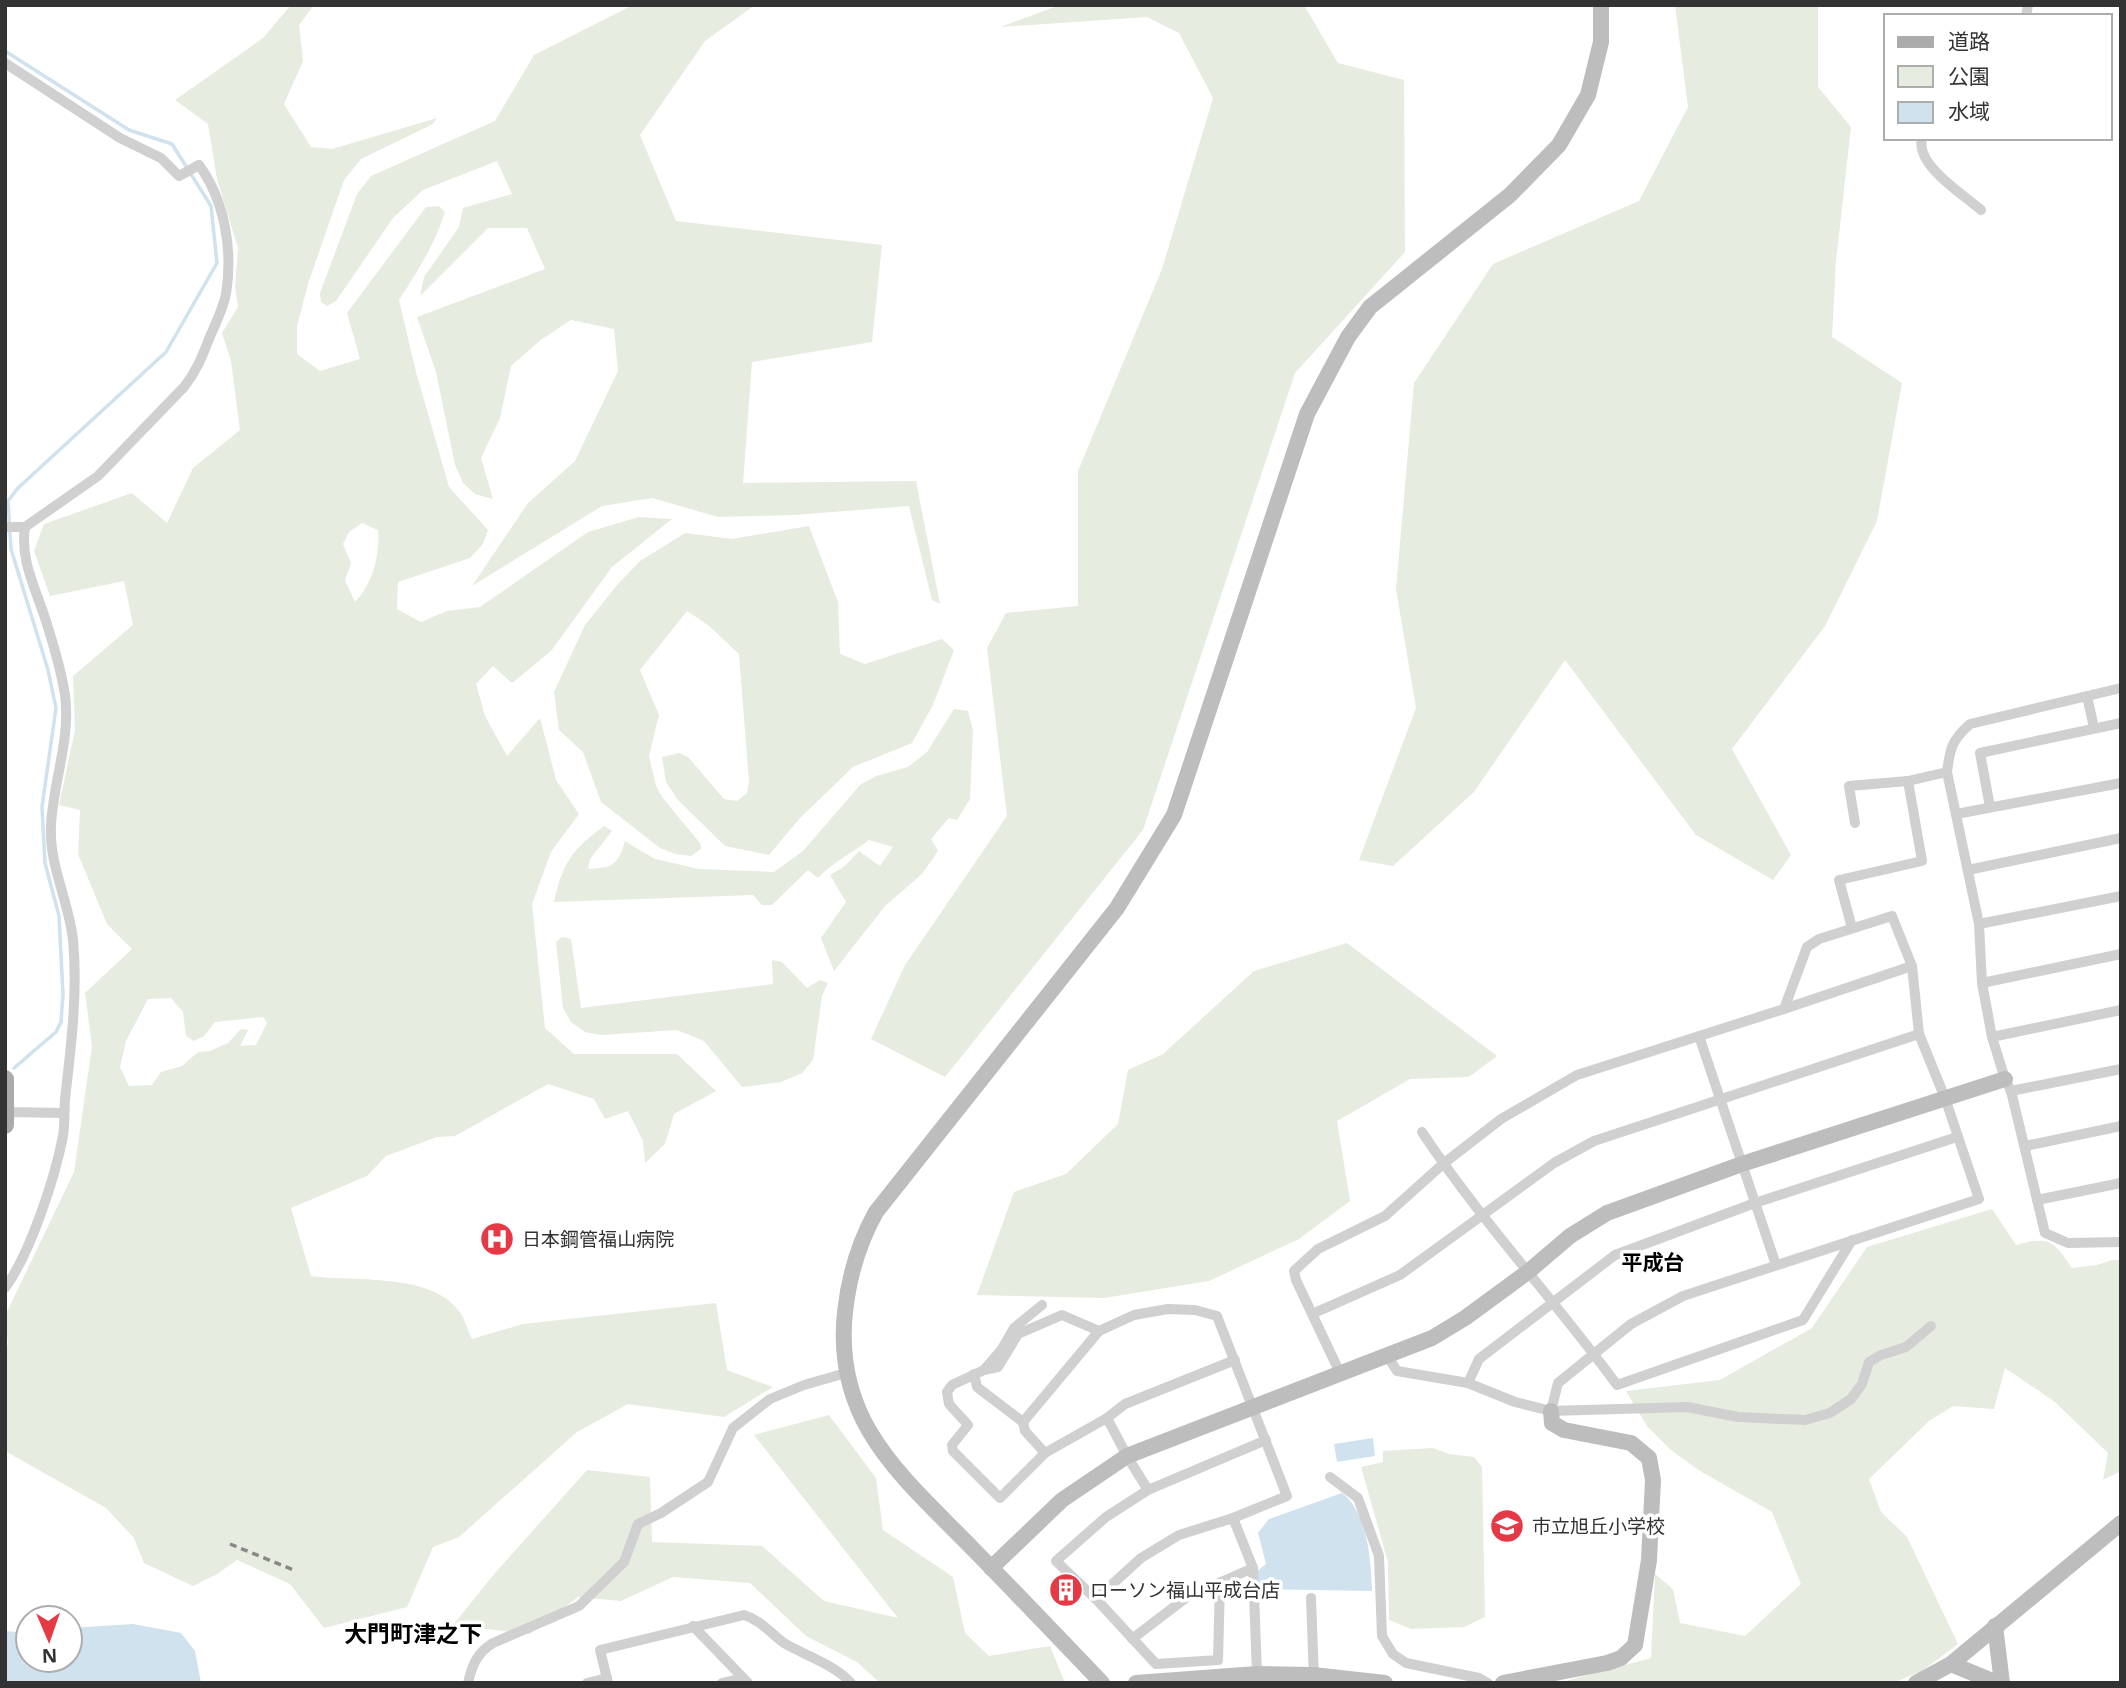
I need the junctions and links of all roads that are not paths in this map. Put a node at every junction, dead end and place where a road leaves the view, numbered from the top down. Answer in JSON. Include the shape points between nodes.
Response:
{"nodes":[{"id":1,"x":1601,"y":5,"type":"edge"},
{"id":2,"x":5,"y":63,"type":"edge"},
{"id":3,"x":1921,"y":140,"type":"edge"},
{"id":4,"x":1981,"y":210,"type":"dead end"},
{"id":5,"x":22,"y":526,"type":"junction"},
{"id":6,"x":5,"y":527,"type":"edge"},
{"id":7,"x":2121,"y":688,"type":"edge"},
{"id":8,"x":2087,"y":696,"type":"junction"},
{"id":9,"x":2121,"y":723,"type":"edge"},
{"id":10,"x":2094,"y":729,"type":"junction"},
{"id":11,"x":1947,"y":772,"type":"junction"},
{"id":12,"x":1908,"y":781,"type":"junction"},
{"id":13,"x":2121,"y":783,"type":"edge"},
{"id":14,"x":1990,"y":807,"type":"junction"},
{"id":15,"x":1956,"y":814,"type":"junction"},
{"id":16,"x":1855,"y":823,"type":"dead end"},
{"id":17,"x":2121,"y":838,"type":"edge"},
{"id":18,"x":1968,"y":870,"type":"junction"},
{"id":19,"x":2121,"y":896,"type":"edge"},
{"id":20,"x":1979,"y":924,"type":"junction"},
{"id":21,"x":1852,"y":929,"type":"junction"},
{"id":22,"x":2121,"y":954,"type":"edge"},
{"id":23,"x":1912,"y":966,"type":"junction"},
{"id":24,"x":1982,"y":982,"type":"junction"},
{"id":25,"x":1784,"y":1009,"type":"junction"},
{"id":26,"x":2121,"y":1010,"type":"edge"},
{"id":27,"x":1919,"y":1034,"type":"junction"},
{"id":28,"x":1699,"y":1036,"type":"junction"},
{"id":29,"x":1992,"y":1037,"type":"junction"},
{"id":30,"x":2121,"y":1069,"type":"edge"},
{"id":31,"x":5,"y":1079,"type":"edge"},
{"id":32,"x":2008,"y":1085,"type":"junction"},
{"id":33,"x":1945,"y":1098,"type":"junction"},
{"id":34,"x":1721,"y":1101,"type":"junction"},
{"id":35,"x":6,"y":1112,"type":"edge"},
{"id":36,"x":64,"y":1113,"type":"junction"},
{"id":37,"x":5,"y":1125,"type":"edge"},
{"id":38,"x":2121,"y":1126,"type":"edge"},
{"id":39,"x":1422,"y":1132,"type":"dead end"},
{"id":40,"x":1957,"y":1137,"type":"junction"},
{"id":41,"x":2025,"y":1146,"type":"junction"},
{"id":42,"x":1443,"y":1164,"type":"junction"},
{"id":43,"x":1742,"y":1164,"type":"junction"},
{"id":44,"x":2121,"y":1183,"type":"edge"},
{"id":45,"x":2037,"y":1200,"type":"junction"},
{"id":46,"x":1755,"y":1203,"type":"junction"},
{"id":47,"x":1482,"y":1216,"type":"junction"},
{"id":48,"x":1852,"y":1240,"type":"junction"},
{"id":49,"x":2121,"y":1242,"type":"edge"},
{"id":50,"x":1776,"y":1265,"type":"junction"},
{"id":51,"x":1529,"y":1270,"type":"junction"},
{"id":52,"x":5,"y":1289,"type":"edge"},
{"id":53,"x":1554,"y":1303,"type":"junction"},
{"id":54,"x":1042,"y":1305,"type":"dead end"},
{"id":55,"x":1312,"y":1314,"type":"junction"},
{"id":56,"x":1931,"y":1326,"type":"dead end"},
{"id":57,"x":1099,"y":1331,"type":"junction"},
{"id":58,"x":1594,"y":1354,"type":"junction"},
{"id":59,"x":1388,"y":1357,"type":"junction"},
{"id":60,"x":1235,"y":1360,"type":"junction"},
{"id":61,"x":979,"y":1372,"type":"junction"},
{"id":62,"x":846,"y":1373,"type":"junction"},
{"id":63,"x":1340,"y":1373,"type":"junction"},
{"id":64,"x":1468,"y":1382,"type":"junction"},
{"id":65,"x":1253,"y":1406,"type":"junction"},
{"id":66,"x":1550,"y":1411,"type":"junction"},
{"id":67,"x":1107,"y":1418,"type":"junction"},
{"id":68,"x":1023,"y":1422,"type":"junction"},
{"id":69,"x":1266,"y":1440,"type":"junction"},
{"id":70,"x":1045,"y":1453,"type":"junction"},
{"id":71,"x":1127,"y":1456,"type":"junction"},
{"id":72,"x":1330,"y":1477,"type":"dead end"},
{"id":73,"x":1148,"y":1490,"type":"junction"},
{"id":74,"x":1233,"y":1518,"type":"junction"},
{"id":75,"x":2121,"y":1523,"type":"edge"},
{"id":76,"x":991,"y":1568,"type":"junction"},
{"id":77,"x":1253,"y":1568,"type":"junction"},
{"id":78,"x":1220,"y":1583,"type":"junction"},
{"id":79,"x":1311,"y":1598,"type":"dead end"},
{"id":80,"x":1097,"y":1599,"type":"junction"},
{"id":81,"x":693,"y":1626,"type":"junction"},
{"id":82,"x":1995,"y":1626,"type":"junction"},
{"id":83,"x":1132,"y":1639,"type":"junction"},
{"id":84,"x":1951,"y":1664,"type":"junction"},
{"id":85,"x":1257,"y":1674,"type":"junction"},
{"id":86,"x":1314,"y":1679,"type":"edge"},
{"id":87,"x":608,"y":1680,"type":"edge"},
{"id":88,"x":745,"y":1680,"type":"edge"},
{"id":89,"x":468,"y":1683,"type":"edge"},
{"id":90,"x":587,"y":1683,"type":"edge"},
{"id":91,"x":722,"y":1683,"type":"edge"},
{"id":92,"x":851,"y":1683,"type":"edge"},
{"id":93,"x":1102,"y":1683,"type":"edge"},
{"id":94,"x":1136,"y":1683,"type":"edge"},
{"id":95,"x":1385,"y":1683,"type":"edge"},
{"id":96,"x":1488,"y":1683,"type":"edge"},
{"id":97,"x":1503,"y":1683,"type":"edge"},
{"id":98,"x":1916,"y":1683,"type":"edge"},
{"id":99,"x":1999,"y":1683,"type":"edge"}],
"edges":[{"from":1,"to":62,"type":"street","via":[[1601,42],[1588,95],[1559,145],[1510,195],[1370,307],[1348,337],[1307,414],[1174,815],[1117,908],[876,1212],[860,1244],[847,1290]]},
{"from":2,"to":5,"type":"street","via":[[120,138],[161,159],[179,176],[200,165],[223,214],[228,259],[226,295],[196,373],[98,476]]},
{"from":3,"to":4,"type":"street","via":[[1927,164]]},
{"from":5,"to":6,"type":"street"},
{"from":5,"to":36,"type":"street","via":[[25,565],[58,663],[65,699],[66,728],[51,827],[54,863],[73,940],[74,995]]},
{"from":7,"to":8,"type":"street"},
{"from":8,"to":10,"type":"street"},
{"from":8,"to":11,"type":"street","via":[[1970,724],[1949,750]]},
{"from":9,"to":10,"type":"street"},
{"from":10,"to":14,"type":"street","via":[[1980,752]]},
{"from":11,"to":12,"type":"street"},
{"from":11,"to":15,"type":"street"},
{"from":12,"to":16,"type":"street","via":[[1849,786]]},
{"from":12,"to":21,"type":"street","via":[[1922,861],[1839,880]]},
{"from":13,"to":14,"type":"street"},
{"from":14,"to":15,"type":"street"},
{"from":15,"to":18,"type":"street"},
{"from":17,"to":18,"type":"street"},
{"from":18,"to":20,"type":"street"},
{"from":19,"to":20,"type":"street"},
{"from":20,"to":24,"type":"street"},
{"from":21,"to":23,"type":"street","via":[[1892,916]]},
{"from":21,"to":25,"type":"street","via":[[1807,947]]},
{"from":22,"to":24,"type":"street"},
{"from":23,"to":25,"type":"street"},
{"from":23,"to":27,"type":"street"},
{"from":24,"to":29,"type":"street"},
{"from":25,"to":28,"type":"street"},
{"from":26,"to":29,"type":"street"},
{"from":27,"to":33,"type":"street"},
{"from":27,"to":34,"type":"street"},
{"from":28,"to":34,"type":"street"},
{"from":28,"to":42,"type":"street","via":[[1577,1075],[1501,1119]]},
{"from":29,"to":32,"type":"street"},
{"from":30,"to":32,"type":"street"},
{"from":31,"to":35,"type":"main road"},
{"from":32,"to":33,"type":"street"},
{"from":32,"to":41,"type":"street"},
{"from":33,"to":40,"type":"street"},
{"from":33,"to":43,"type":"street"},
{"from":34,"to":43,"type":"street"},
{"from":34,"to":47,"type":"street","via":[[1594,1141],[1554,1163]]},
{"from":35,"to":36,"type":"street"},
{"from":35,"to":37,"type":"main road"},
{"from":36,"to":52,"type":"street","via":[[64,1135],[43,1203]]},
{"from":38,"to":41,"type":"street"},
{"from":39,"to":42,"type":"street"},
{"from":40,"to":46,"type":"street"},
{"from":40,"to":48,"type":"street","via":[[1979,1199]]},
{"from":41,"to":45,"type":"street"},
{"from":42,"to":47,"type":"street"},
{"from":42,"to":55,"type":"street","via":[[1385,1216],[1318,1249],[1294,1271]]},
{"from":43,"to":46,"type":"street"},
{"from":43,"to":51,"type":"street","via":[[1607,1213]]},
{"from":44,"to":45,"type":"street"},
{"from":45,"to":49,"type":"street","via":[[2045,1233],[2068,1243]]},
{"from":46,"to":50,"type":"street"},
{"from":46,"to":53,"type":"street","via":[[1615,1255]]},
{"from":47,"to":51,"type":"street"},
{"from":47,"to":55,"type":"street","via":[[1399,1275]]},
{"from":48,"to":50,"type":"street"},
{"from":48,"to":58,"type":"street","via":[[1803,1320],[1616,1385]]},
{"from":50,"to":58,"type":"street","via":[[1658,1308]]},
{"from":51,"to":53,"type":"street"},
{"from":51,"to":59,"type":"street","via":[[1465,1318]]},
{"from":53,"to":58,"type":"street"},
{"from":53,"to":64,"type":"street","via":[[1479,1359]]},
{"from":54,"to":61,"type":"street","via":[[1014,1328]]},
{"from":55,"to":63,"type":"street"},
{"from":56,"to":66,"type":"street","via":[[1906,1347],[1869,1362],[1851,1399],[1830,1413],[1805,1420],[1687,1407]]},
{"from":57,"to":60,"type":"street","via":[[1135,1315],[1195,1310],[1217,1316]]},
{"from":57,"to":61,"type":"street","via":[[1062,1315],[1018,1334],[998,1367]]},
{"from":57,"to":68,"type":"street"},
{"from":58,"to":66,"type":"street","via":[[1558,1383]]},
{"from":59,"to":63,"type":"street"},
{"from":59,"to":64,"type":"street","via":[[1397,1371]]},
{"from":60,"to":65,"type":"street"},
{"from":60,"to":67,"type":"street","via":[[1125,1404]]},
{"from":61,"to":68,"type":"street","via":[[977,1387]]},
{"from":61,"to":70,"type":"street","via":[[947,1392],[949,1404],[968,1425],[952,1445],[953,1451],[1000,1498]]},
{"from":62,"to":76,"type":"street","via":[[858,1411],[887,1460]]},
{"from":62,"to":89,"type":"street","via":[[770,1399],[733,1428],[708,1482],[639,1524],[624,1562],[579,1606],[480,1651]]},
{"from":63,"to":65,"type":"street"},
{"from":64,"to":66,"type":"street"},
{"from":65,"to":69,"type":"street"},
{"from":65,"to":71,"type":"street"},
{"from":66,"to":97,"type":"street","via":[[1552,1423],[1564,1430],[1630,1443],[1648,1458],[1653,1480],[1649,1559],[1639,1633],[1635,1646],[1614,1661]]},
{"from":67,"to":70,"type":"street"},
{"from":67,"to":71,"type":"street"},
{"from":68,"to":70,"type":"street","via":[[1025,1431]]},
{"from":69,"to":73,"type":"street"},
{"from":69,"to":74,"type":"street","via":[[1287,1496]]},
{"from":71,"to":73,"type":"street"},
{"from":71,"to":76,"type":"street","via":[[1062,1500]]},
{"from":72,"to":96,"type":"street","via":[[1358,1498],[1379,1556],[1382,1636],[1393,1654],[1406,1663]]},
{"from":73,"to":80,"type":"street","via":[[1105,1517],[1056,1561]]},
{"from":74,"to":77,"type":"street"},
{"from":74,"to":80,"type":"street","via":[[1179,1535],[1141,1558]]},
{"from":75,"to":82,"type":"street"},
{"from":76,"to":93,"type":"street"},
{"from":77,"to":78,"type":"street"},
{"from":77,"to":85,"type":"street"},
{"from":78,"to":83,"type":"street","via":[[1187,1597]]},
{"from":78,"to":83,"type":"street","via":[[1218,1660],[1156,1664]]},
{"from":79,"to":86,"type":"street"},
{"from":80,"to":83,"type":"street"},
{"from":81,"to":87,"type":"street","via":[[600,1650]]},
{"from":81,"to":88,"type":"street"},
{"from":81,"to":92,"type":"street","via":[[744,1615],[756,1618],[782,1642],[843,1674]]},
{"from":82,"to":84,"type":"street"},
{"from":82,"to":99,"type":"street"},
{"from":84,"to":98,"type":"street"},
{"from":84,"to":99,"type":"street"},
{"from":85,"to":86,"type":"street"},
{"from":85,"to":94,"type":"street"},
{"from":86,"to":95,"type":"street"},
{"from":87,"to":90,"type":"street"},
{"from":88,"to":91,"type":"street"}]}
